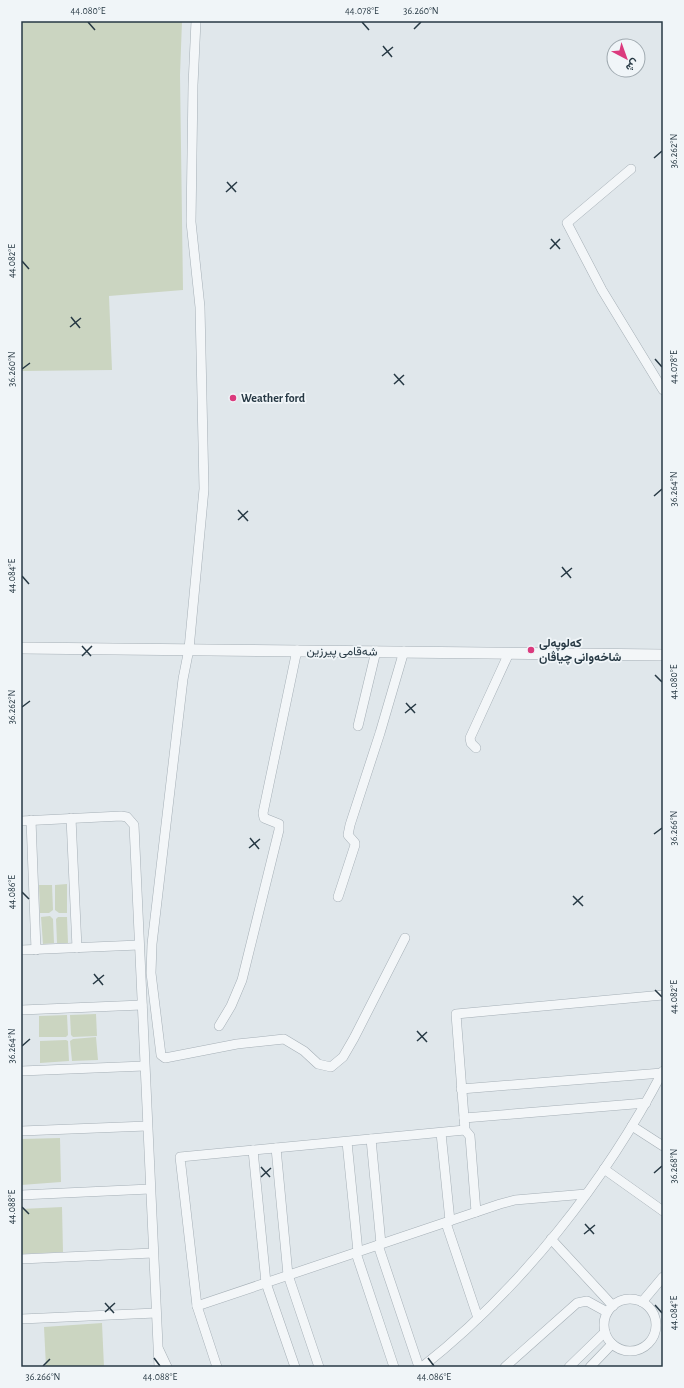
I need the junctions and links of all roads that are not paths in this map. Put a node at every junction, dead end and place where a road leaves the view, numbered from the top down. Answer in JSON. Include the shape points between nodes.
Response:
{"nodes":[{"id":1,"x":196,"y":21,"type":"edge"},
{"id":2,"x":631,"y":169,"type":"dead end"},
{"id":3,"x":663,"y":390,"type":"edge"},
{"id":4,"x":21,"y":648,"type":"edge"},
{"id":5,"x":189,"y":649,"type":"junction"},
{"id":6,"x":297,"y":650,"type":"junction"},
{"id":7,"x":376,"y":651,"type":"junction"},
{"id":8,"x":404,"y":652,"type":"junction"},
{"id":9,"x":509,"y":653,"type":"junction"},
{"id":10,"x":663,"y":655,"type":"edge"},
{"id":11,"x":358,"y":726,"type":"dead end"},
{"id":12,"x":476,"y":748,"type":"dead end"},
{"id":13,"x":71,"y":818,"type":"junction"},
{"id":14,"x":31,"y":820,"type":"junction"},
{"id":15,"x":21,"y":821,"type":"edge"},
{"id":16,"x":338,"y":897,"type":"dead end"},
{"id":17,"x":405,"y":938,"type":"dead end"},
{"id":18,"x":139,"y":945,"type":"junction"},
{"id":19,"x":77,"y":948,"type":"junction"},
{"id":20,"x":21,"y":950,"type":"edge"},
{"id":21,"x":36,"y":950,"type":"junction"},
{"id":22,"x":663,"y":995,"type":"edge"},
{"id":23,"x":142,"y":1005,"type":"junction"},
{"id":24,"x":21,"y":1010,"type":"edge"},
{"id":25,"x":220,"y":1026,"type":"dead end"},
{"id":26,"x":144,"y":1066,"type":"junction"},
{"id":27,"x":21,"y":1071,"type":"edge"},
{"id":28,"x":663,"y":1072,"type":"edge"},
{"id":29,"x":461,"y":1089,"type":"junction"},
{"id":30,"x":646,"y":1103,"type":"junction"},
{"id":31,"x":464,"y":1118,"type":"junction"},
{"id":32,"x":147,"y":1126,"type":"junction"},
{"id":33,"x":632,"y":1126,"type":"junction"},
{"id":34,"x":465,"y":1130,"type":"junction"},
{"id":35,"x":21,"y":1131,"type":"edge"},
{"id":36,"x":441,"y":1133,"type":"junction"},
{"id":37,"x":371,"y":1139,"type":"junction"},
{"id":38,"x":347,"y":1142,"type":"junction"},
{"id":39,"x":663,"y":1146,"type":"edge"},
{"id":40,"x":276,"y":1148,"type":"junction"},
{"id":41,"x":253,"y":1150,"type":"junction"},
{"id":42,"x":604,"y":1169,"type":"junction"},
{"id":43,"x":150,"y":1189,"type":"junction"},
{"id":44,"x":586,"y":1194,"type":"junction"},
{"id":45,"x":21,"y":1195,"type":"edge"},
{"id":46,"x":663,"y":1211,"type":"edge"},
{"id":47,"x":476,"y":1212,"type":"junction"},
{"id":48,"x":448,"y":1222,"type":"junction"},
{"id":49,"x":551,"y":1239,"type":"junction"},
{"id":50,"x":380,"y":1245,"type":"junction"},
{"id":51,"x":153,"y":1253,"type":"junction"},
{"id":52,"x":357,"y":1253,"type":"junction"},
{"id":53,"x":21,"y":1259,"type":"edge"},
{"id":54,"x":288,"y":1275,"type":"junction"},
{"id":55,"x":663,"y":1277,"type":"edge"},
{"id":56,"x":266,"y":1283,"type":"junction"},
{"id":57,"x":642,"y":1302,"type":"junction"},
{"id":58,"x":197,"y":1306,"type":"junction"},
{"id":59,"x":610,"y":1309,"type":"junction"},
{"id":60,"x":156,"y":1313,"type":"junction"},
{"id":61,"x":659,"y":1315,"type":"edge"},
{"id":62,"x":478,"y":1318,"type":"junction"},
{"id":63,"x":21,"y":1319,"type":"edge"},
{"id":64,"x":659,"y":1328,"type":"edge"},
{"id":65,"x":605,"y":1332,"type":"junction"},
{"id":66,"x":157,"y":1341,"type":"junction"},
{"id":67,"x":612,"y":1344,"type":"junction"},
{"id":68,"x":159,"y":1367,"type":"edge"},
{"id":69,"x":167,"y":1367,"type":"edge"},
{"id":70,"x":217,"y":1367,"type":"edge"},
{"id":71,"x":295,"y":1367,"type":"edge"},
{"id":72,"x":319,"y":1367,"type":"edge"},
{"id":73,"x":394,"y":1367,"type":"edge"},
{"id":74,"x":421,"y":1367,"type":"edge"},
{"id":75,"x":505,"y":1367,"type":"edge"},
{"id":76,"x":569,"y":1367,"type":"edge"},
{"id":77,"x":590,"y":1367,"type":"edge"}],
"edges":[{"from":1,"to":5,"type":"street","via":[[191,222],[200,307],[204,489]]},
{"from":2,"to":3,"type":"street","via":[[568,224],[602,290]]},
{"from":4,"to":5,"type":"street","name":"شەقامی پیرزین"},
{"from":5,"to":6,"type":"street","name":"شەقامی پیرزین"},
{"from":5,"to":17,"type":"street","via":[[183,679],[152,944],[151,973],[160,1055],[165,1058],[237,1044],[284,1039],[304,1051],[318,1064],[331,1067],[343,1057],[354,1038]]},
{"from":6,"to":7,"type":"street","name":"شەقامی پیرزین"},
{"from":6,"to":25,"type":"street","via":[[263,813],[264,818],[279,824],[279,830],[242,980]]},
{"from":7,"to":8,"type":"street","name":"شەقامی پیرزین"},
{"from":7,"to":11,"type":"street"},
{"from":8,"to":9,"type":"street","name":"شەقامی پیرزین"},
{"from":8,"to":16,"type":"street","via":[[350,825],[348,835],[355,846]]},
{"from":9,"to":10,"type":"street","name":"شەقامی پیرزین"},
{"from":9,"to":12,"type":"street","via":[[470,738]]},
{"from":13,"to":14,"type":"street"},
{"from":13,"to":18,"type":"street","via":[[121,816],[127,817],[134,825]]},
{"from":13,"to":19,"type":"street"},
{"from":14,"to":15,"type":"street"},
{"from":14,"to":21,"type":"street"},
{"from":18,"to":19,"type":"street"},
{"from":18,"to":23,"type":"street"},
{"from":19,"to":21,"type":"street"},
{"from":20,"to":21,"type":"street"},
{"from":22,"to":29,"type":"street","via":[[456,1014]]},
{"from":23,"to":24,"type":"street"},
{"from":23,"to":26,"type":"street"},
{"from":26,"to":27,"type":"street"},
{"from":26,"to":32,"type":"street"},
{"from":28,"to":29,"type":"street"},
{"from":28,"to":30,"type":"street"},
{"from":29,"to":31,"type":"street"},
{"from":30,"to":31,"type":"street"},
{"from":30,"to":33,"type":"street"},
{"from":31,"to":34,"type":"street"},
{"from":32,"to":35,"type":"street"},
{"from":32,"to":43,"type":"street"},
{"from":33,"to":39,"type":"street"},
{"from":33,"to":42,"type":"street"},
{"from":34,"to":36,"type":"street"},
{"from":34,"to":47,"type":"street","via":[[470,1136]]},
{"from":36,"to":37,"type":"street"},
{"from":36,"to":48,"type":"street"},
{"from":37,"to":38,"type":"street"},
{"from":37,"to":50,"type":"street"},
{"from":38,"to":40,"type":"street"},
{"from":38,"to":52,"type":"street"},
{"from":40,"to":41,"type":"street"},
{"from":40,"to":54,"type":"street"},
{"from":41,"to":56,"type":"street"},
{"from":41,"to":58,"type":"street","via":[[180,1157]]},
{"from":42,"to":44,"type":"street"},
{"from":42,"to":46,"type":"street"},
{"from":43,"to":45,"type":"street"},
{"from":43,"to":51,"type":"street"},
{"from":44,"to":47,"type":"street","via":[[515,1200]]},
{"from":44,"to":49,"type":"street"},
{"from":47,"to":48,"type":"street"},
{"from":48,"to":50,"type":"street"},
{"from":48,"to":62,"type":"street"},
{"from":49,"to":59,"type":"street"},
{"from":49,"to":62,"type":"street"},
{"from":50,"to":52,"type":"street"},
{"from":50,"to":74,"type":"street"},
{"from":51,"to":53,"type":"street"},
{"from":51,"to":60,"type":"street"},
{"from":52,"to":54,"type":"street"},
{"from":52,"to":73,"type":"street"},
{"from":54,"to":56,"type":"street"},
{"from":54,"to":72,"type":"street"},
{"from":55,"to":57,"type":"street"},
{"from":56,"to":58,"type":"street"},
{"from":56,"to":71,"type":"street"},
{"from":57,"to":59,"type":"street","via":[[627,1299]]},
{"from":57,"to":61,"type":"street"},
{"from":58,"to":70,"type":"street"},
{"from":59,"to":65,"type":"street","via":[[604,1324]]},
{"from":59,"to":75,"type":"street","via":[[588,1301],[577,1303]]},
{"from":60,"to":63,"type":"street"},
{"from":60,"to":66,"type":"street"},
{"from":61,"to":64,"type":"street"},
{"from":62,"to":74,"type":"street"},
{"from":64,"to":67,"type":"street","via":[[650,1342],[637,1350],[625,1351]]},
{"from":65,"to":67,"type":"street"},
{"from":65,"to":76,"type":"street"},
{"from":66,"to":68,"type":"street"},
{"from":66,"to":69,"type":"street"},
{"from":67,"to":77,"type":"street"}]}
